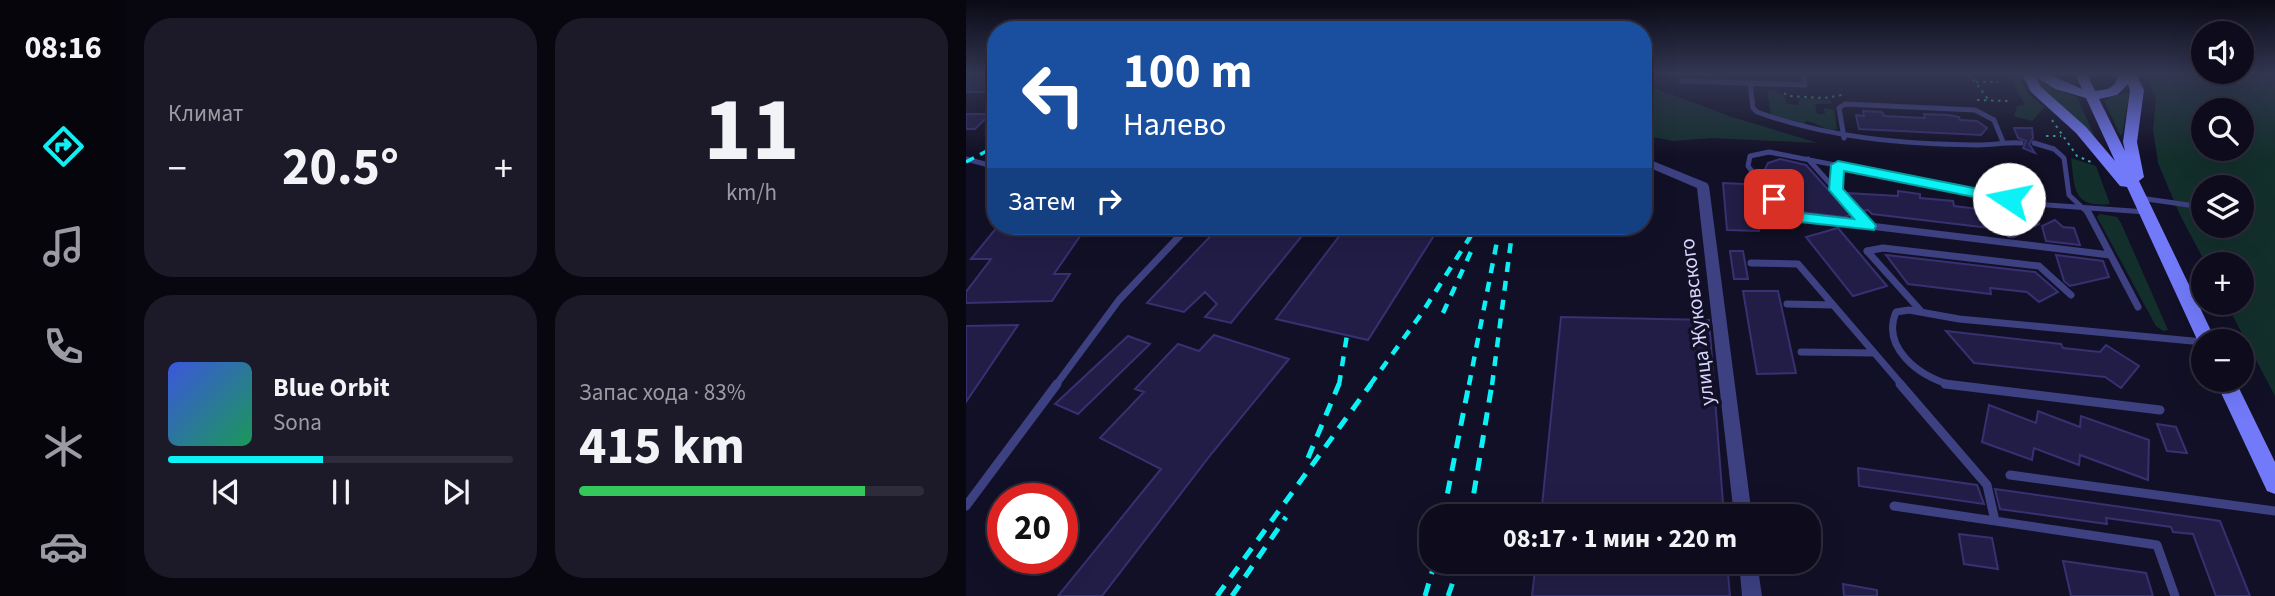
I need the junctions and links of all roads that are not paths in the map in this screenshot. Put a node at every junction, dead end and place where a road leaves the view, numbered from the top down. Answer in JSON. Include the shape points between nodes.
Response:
{"nodes":[{"id":1,"x":1752,"y":102,"type":"edge"},
{"id":2,"x":2050,"y":102,"type":"edge"},
{"id":3,"x":2094,"y":102,"type":"edge"},
{"id":4,"x":2135,"y":102,"type":"edge"},
{"id":5,"x":1844,"y":138,"type":"junction"},
{"id":6,"x":2003,"y":142,"type":"junction"},
{"id":7,"x":2021,"y":142,"type":"dead end"},
{"id":8,"x":2034,"y":143,"type":"dead end"},
{"id":9,"x":966,"y":159,"type":"edge"},
{"id":10,"x":1808,"y":159,"type":"junction"},
{"id":11,"x":987,"y":165,"type":"edge"},
{"id":12,"x":1652,"y":165,"type":"edge"},
{"id":13,"x":1838,"y":165,"type":"junction"},
{"id":14,"x":1836,"y":190,"type":"junction"},
{"id":15,"x":2143,"y":205,"type":"junction"},
{"id":16,"x":2191,"y":207,"type":"edge"},
{"id":17,"x":2086,"y":209,"type":"junction"},
{"id":18,"x":1869,"y":226,"type":"junction"},
{"id":19,"x":1180,"y":235,"type":"edge"},
{"id":20,"x":2110,"y":255,"type":"junction"},
{"id":21,"x":1751,"y":263,"type":"dead end"},
{"id":22,"x":2071,"y":295,"type":"dead end"},
{"id":23,"x":1787,"y":304,"type":"dead end"},
{"id":24,"x":1833,"y":305,"type":"junction"},
{"id":25,"x":2138,"y":307,"type":"dead end"},
{"id":26,"x":1920,"y":311,"type":"junction"},
{"id":27,"x":2199,"y":329,"type":"edge"},
{"id":28,"x":2191,"y":341,"type":"edge"},
{"id":29,"x":1801,"y":352,"type":"dead end"},
{"id":30,"x":1873,"y":353,"type":"junction"},
{"id":31,"x":2231,"y":392,"type":"edge"},
{"id":32,"x":2160,"y":410,"type":"dead end"},
{"id":33,"x":2010,"y":475,"type":"dead end"},
{"id":34,"x":2275,"y":484,"type":"edge"},
{"id":35,"x":1742,"y":504,"type":"edge"},
{"id":36,"x":966,"y":506,"type":"edge"},
{"id":37,"x":1894,"y":506,"type":"dead end"},
{"id":38,"x":2275,"y":511,"type":"edge"},
{"id":39,"x":1995,"y":521,"type":"junction"},
{"id":40,"x":1749,"y":574,"type":"edge"},
{"id":41,"x":1752,"y":596,"type":"edge"},
{"id":42,"x":2175,"y":596,"type":"edge"}],
"edges":[{"from":1,"to":5,"type":"lane","via":[[1757,112]]},
{"from":2,"to":15,"type":"main road","via":[[2081,130]]},
{"from":3,"to":15,"type":"main road"},
{"from":4,"to":15,"type":"main road","via":[[2130,142]]},
{"from":5,"to":6,"type":"lane"},
{"from":5,"to":6,"type":"lane","via":[[1839,108],[1845,104],[1975,110],[1994,120]]},
{"from":6,"to":7,"type":"lane"},
{"from":8,"to":17,"type":"lane","via":[[2061,154],[2069,195]]},
{"from":9,"to":11,"type":"lane"},
{"from":10,"to":13,"type":"lane"},
{"from":10,"to":14,"type":"lane"},
{"from":10,"to":18,"type":"lane","via":[[1769,152],[1750,156],[1748,166],[1787,216]]},
{"from":12,"to":35,"type":"street","name":"улица Жуковского","via":[[1703,186]]},
{"from":13,"to":14,"type":"lane"},
{"from":13,"to":17,"type":"lane","via":[[2034,204]]},
{"from":14,"to":18,"type":"lane"},
{"from":15,"to":16,"type":"lane"},
{"from":15,"to":17,"type":"lane"},
{"from":15,"to":27,"type":"main road"},
{"from":17,"to":20,"type":"lane"},
{"from":18,"to":20,"type":"lane"},
{"from":19,"to":36,"type":"lane","via":[[1119,300]]},
{"from":20,"to":25,"type":"lane"},
{"from":21,"to":24,"type":"lane","via":[[1798,264]]},
{"from":22,"to":26,"type":"lane","via":[[2039,266],[1883,248],[1867,251]]},
{"from":23,"to":24,"type":"lane"},
{"from":24,"to":30,"type":"lane"},
{"from":26,"to":28,"type":"lane","via":[[1959,319]]},
{"from":26,"to":32,"type":"lane","via":[[1896,312],[1890,326],[1892,343],[1898,352],[1948,385]]},
{"from":29,"to":30,"type":"lane"},
{"from":30,"to":39,"type":"lane","via":[[1987,485]]},
{"from":31,"to":34,"type":"main road"},
{"from":33,"to":38,"type":"lane"},
{"from":37,"to":39,"type":"lane"},
{"from":39,"to":42,"type":"lane","via":[[2157,545]]},
{"from":40,"to":41,"type":"street"}]}
